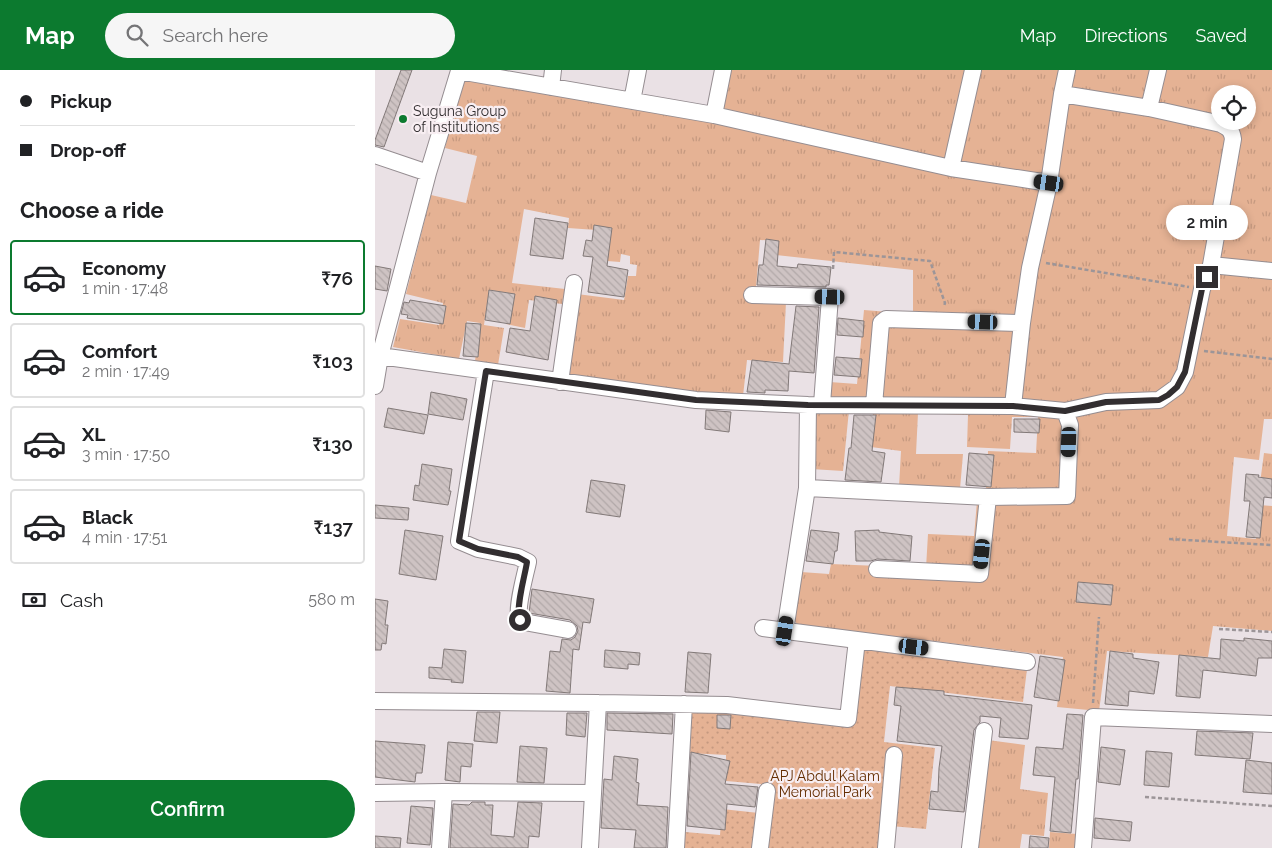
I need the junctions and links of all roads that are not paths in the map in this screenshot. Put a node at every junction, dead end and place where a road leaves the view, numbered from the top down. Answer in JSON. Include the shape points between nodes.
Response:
{"nodes":[{"id":1,"x":553,"y":70,"type":"edge"},
{"id":2,"x":638,"y":70,"type":"edge"},
{"id":3,"x":723,"y":70,"type":"edge"},
{"id":4,"x":973,"y":70,"type":"edge"},
{"id":5,"x":1067,"y":70,"type":"edge"},
{"id":6,"x":1158,"y":70,"type":"edge"},
{"id":7,"x":459,"y":71,"type":"edge"},
{"id":8,"x":551,"y":87,"type":"junction"},
{"id":9,"x":1062,"y":94,"type":"junction"},
{"id":10,"x":632,"y":101,"type":"junction"},
{"id":11,"x":1149,"y":108,"type":"junction"},
{"id":12,"x":714,"y":115,"type":"junction"},
{"id":13,"x":375,"y":155,"type":"edge"},
{"id":14,"x":951,"y":168,"type":"junction"},
{"id":15,"x":428,"y":173,"type":"junction"},
{"id":16,"x":1049,"y":183,"type":"junction"},
{"id":17,"x":1211,"y":265,"type":"junction"},
{"id":18,"x":1272,"y":271,"type":"edge"},
{"id":19,"x":574,"y":283,"type":"dead end"},
{"id":20,"x":752,"y":295,"type":"dead end"},
{"id":21,"x":1023,"y":324,"type":"junction"},
{"id":22,"x":380,"y":356,"type":"junction"},
{"id":23,"x":486,"y":371,"type":"junction"},
{"id":24,"x":560,"y":382,"type":"junction"},
{"id":25,"x":375,"y":386,"type":"edge"},
{"id":26,"x":815,"y":405,"type":"junction"},
{"id":27,"x":874,"y":405,"type":"junction"},
{"id":28,"x":1013,"y":406,"type":"junction"},
{"id":29,"x":1065,"y":411,"type":"junction"},
{"id":30,"x":807,"y":488,"type":"junction"},
{"id":31,"x":988,"y":497,"type":"junction"},
{"id":32,"x":877,"y":569,"type":"dead end"},
{"id":33,"x":763,"y":628,"type":"dead end"},
{"id":34,"x":569,"y":630,"type":"dead end"},
{"id":35,"x":785,"y":631,"type":"junction"},
{"id":36,"x":857,"y":640,"type":"junction"},
{"id":37,"x":1027,"y":662,"type":"dead end"},
{"id":38,"x":375,"y":701,"type":"edge"},
{"id":39,"x":598,"y":702,"type":"junction"},
{"id":40,"x":684,"y":704,"type":"junction"},
{"id":41,"x":1272,"y":724,"type":"edge"},
{"id":42,"x":984,"y":731,"type":"dead end"},
{"id":43,"x":894,"y":755,"type":"dead end"},
{"id":44,"x":767,"y":791,"type":"dead end"},
{"id":45,"x":444,"y":792,"type":"junction"},
{"id":46,"x":375,"y":793,"type":"edge"},
{"id":47,"x":593,"y":793,"type":"junction"},
{"id":48,"x":440,"y":848,"type":"edge"},
{"id":49,"x":590,"y":848,"type":"edge"},
{"id":50,"x":676,"y":848,"type":"edge"},
{"id":51,"x":760,"y":848,"type":"edge"},
{"id":52,"x":886,"y":848,"type":"edge"},
{"id":53,"x":970,"y":848,"type":"edge"},
{"id":54,"x":1083,"y":848,"type":"edge"}],
"edges":[{"from":1,"to":8,"type":"street"},
{"from":2,"to":10,"type":"street"},
{"from":3,"to":12,"type":"street"},
{"from":4,"to":14,"type":"street"},
{"from":5,"to":9,"type":"street"},
{"from":6,"to":11,"type":"street"},
{"from":7,"to":8,"type":"street"},
{"from":7,"to":15,"type":"street"},
{"from":8,"to":10,"type":"street"},
{"from":9,"to":11,"type":"street"},
{"from":9,"to":16,"type":"street"},
{"from":10,"to":12,"type":"street"},
{"from":11,"to":17,"type":"street","via":[[1221,124],[1232,132]]},
{"from":12,"to":14,"type":"street"},
{"from":13,"to":15,"type":"street"},
{"from":14,"to":16,"type":"street"},
{"from":15,"to":22,"type":"street"},
{"from":16,"to":21,"type":"street","via":[[1030,268]]},
{"from":17,"to":18,"type":"street"},
{"from":17,"to":29,"type":"street","via":[[1202,289],[1185,372],[1177,387],[1159,400],[1106,402]]},
{"from":19,"to":24,"type":"street"},
{"from":20,"to":26,"type":"street","via":[[830,297]]},
{"from":21,"to":27,"type":"street","via":[[882,321]]},
{"from":21,"to":28,"type":"street"},
{"from":22,"to":23,"type":"street"},
{"from":22,"to":25,"type":"street"},
{"from":23,"to":24,"type":"street"},
{"from":23,"to":34,"type":"street","via":[[459,541],[527,562],[520,620]]},
{"from":24,"to":26,"type":"street","via":[[696,400]]},
{"from":26,"to":27,"type":"street"},
{"from":26,"to":30,"type":"street"},
{"from":27,"to":28,"type":"street"},
{"from":28,"to":29,"type":"street"},
{"from":29,"to":31,"type":"street","via":[[1070,425],[1067,496]]},
{"from":30,"to":31,"type":"street"},
{"from":30,"to":35,"type":"street"},
{"from":31,"to":32,"type":"street","via":[[980,574]]},
{"from":33,"to":35,"type":"street"},
{"from":35,"to":36,"type":"street"},
{"from":36,"to":37,"type":"street"},
{"from":36,"to":40,"type":"street","via":[[848,719],[727,705]]},
{"from":38,"to":39,"type":"street"},
{"from":39,"to":40,"type":"street"},
{"from":39,"to":47,"type":"street"},
{"from":40,"to":50,"type":"street"},
{"from":41,"to":54,"type":"street","via":[[1093,717]]},
{"from":42,"to":53,"type":"street"},
{"from":43,"to":52,"type":"street"},
{"from":44,"to":51,"type":"street"},
{"from":45,"to":46,"type":"street"},
{"from":45,"to":47,"type":"street"},
{"from":45,"to":48,"type":"street"},
{"from":47,"to":49,"type":"street"}]}
